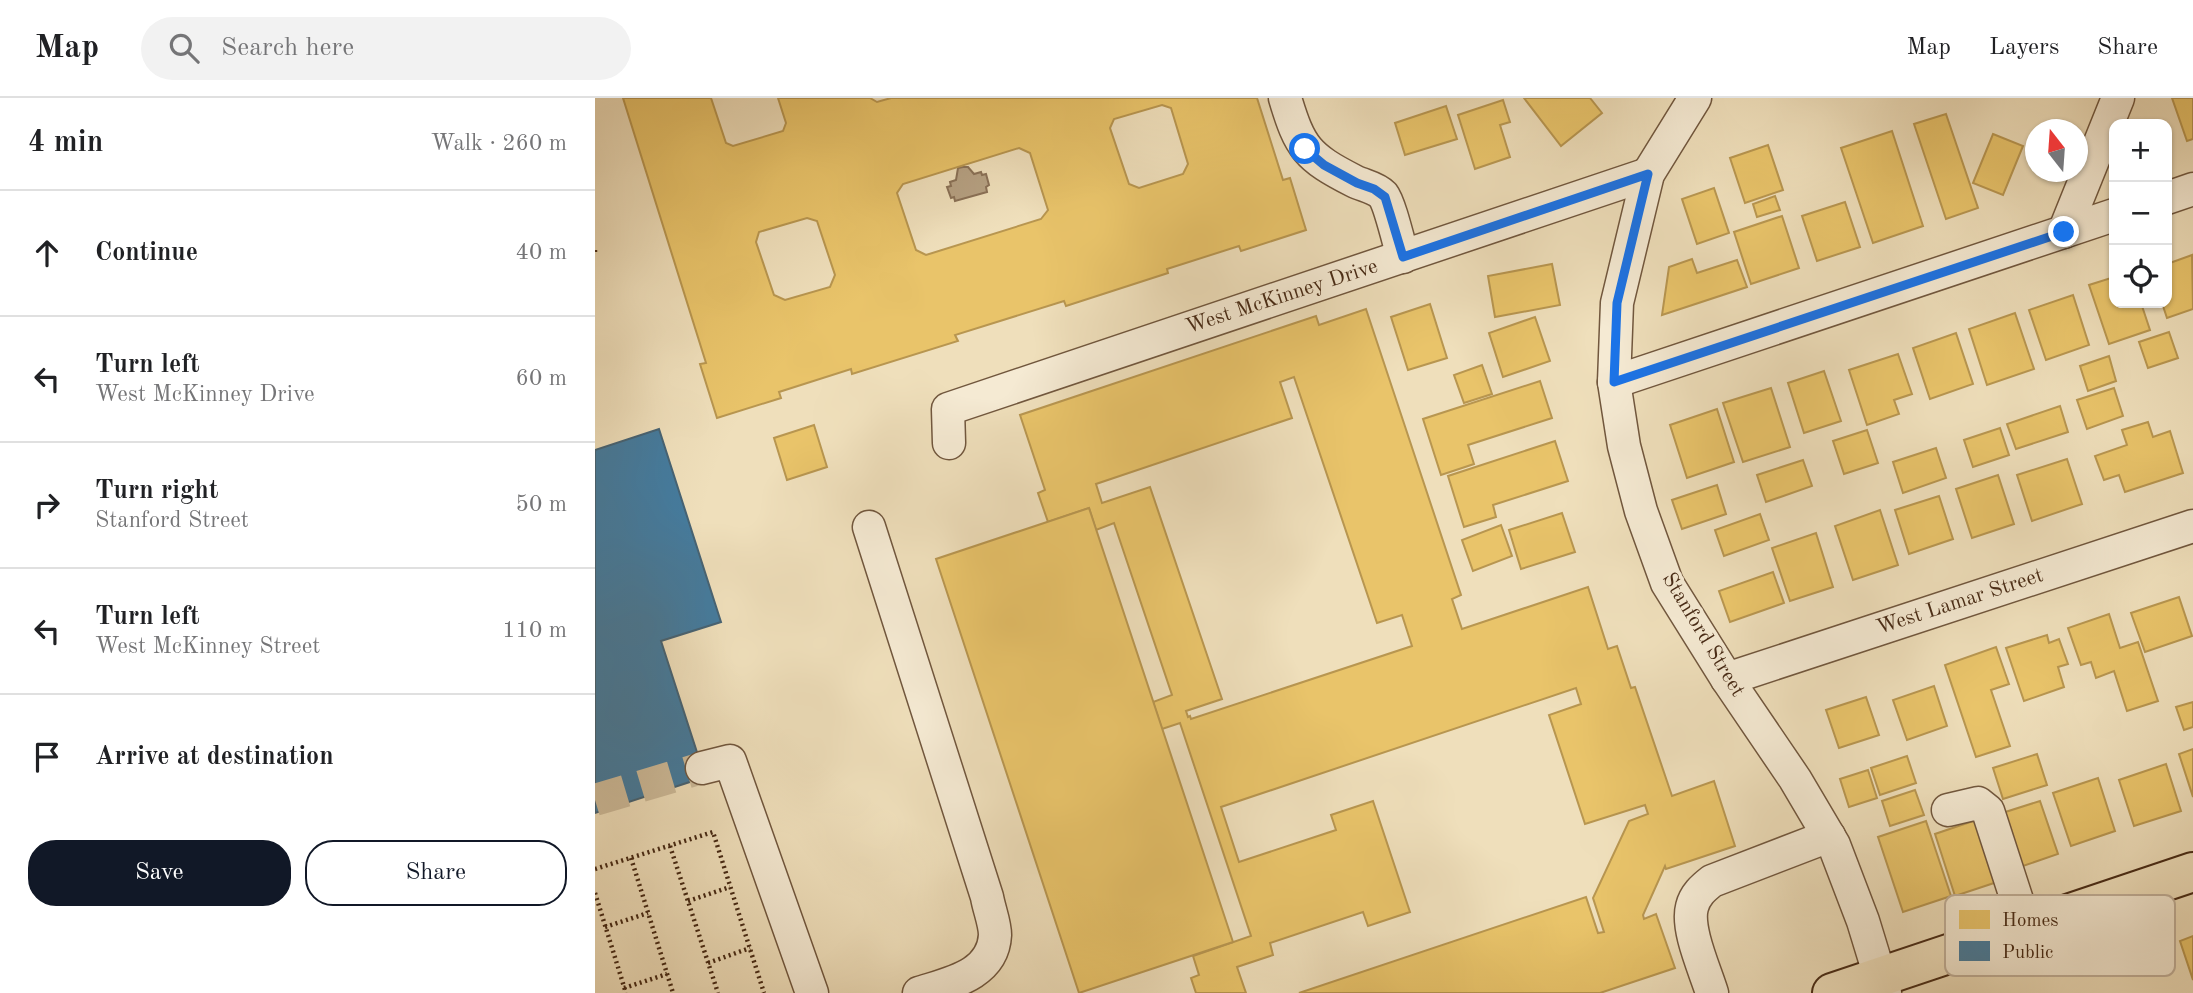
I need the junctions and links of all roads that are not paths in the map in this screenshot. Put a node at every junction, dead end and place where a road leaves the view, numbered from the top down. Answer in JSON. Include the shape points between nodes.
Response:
{"nodes":[{"id":1,"x":1285,"y":98,"type":"edge"},
{"id":2,"x":1695,"y":98,"type":"edge"},
{"id":3,"x":2118,"y":98,"type":"edge"},
{"id":4,"x":1648,"y":174,"type":"junction"},
{"id":5,"x":2193,"y":189,"type":"edge"},
{"id":6,"x":2172,"y":196,"type":"edge"},
{"id":7,"x":2109,"y":217,"type":"edge"},
{"id":8,"x":2064,"y":232,"type":"junction"},
{"id":9,"x":1403,"y":257,"type":"junction"},
{"id":10,"x":1614,"y":382,"type":"junction"},
{"id":11,"x":949,"y":443,"type":"dead end"},
{"id":12,"x":2193,"y":526,"type":"edge"},
{"id":13,"x":869,"y":527,"type":"dead end"},
{"id":14,"x":1727,"y":679,"type":"junction"},
{"id":15,"x":702,"y":768,"type":"tunnel mouth"},
{"id":16,"x":1948,"y":810,"type":"dead end"},
{"id":17,"x":1829,"y":836,"type":"junction"},
{"id":18,"x":2193,"y":872,"type":"edge"},
{"id":19,"x":2015,"y":895,"type":"edge"},
{"id":20,"x":2124,"y":895,"type":"edge"},
{"id":21,"x":1945,"y":960,"type":"edge"},
{"id":22,"x":1883,"y":985,"type":"edge"},
{"id":23,"x":812,"y":993,"type":"edge"},
{"id":24,"x":919,"y":993,"type":"edge"},
{"id":25,"x":1712,"y":993,"type":"edge"},
{"id":26,"x":1832,"y":993,"type":"edge"}],
"edges":[{"from":1,"to":9,"type":"street","via":[[1305,149],[1324,165],[1385,197]]},
{"from":2,"to":4,"type":"street","name":"Stanford Street"},
{"from":3,"to":8,"type":"street"},
{"from":4,"to":9,"type":"street","name":"West McKinney Drive"},
{"from":4,"to":10,"type":"street","name":"Stanford Street","via":[[1617,303]]},
{"from":5,"to":6,"type":"street"},
{"from":7,"to":8,"type":"street"},
{"from":8,"to":10,"type":"street"},
{"from":9,"to":11,"type":"street","name":"West McKinney Drive","via":[[948,408]]},
{"from":10,"to":14,"type":"street","name":"Stanford Street","via":[[1641,511],[1667,583]]},
{"from":12,"to":14,"type":"street","name":"West Lamar Street"},
{"from":13,"to":24,"type":"street","via":[[995,934],[988,959],[967,978]]},
{"from":14,"to":17,"type":"street","name":"Stanford Street"},
{"from":15,"to":23,"type":"street","via":[[730,761]]},
{"from":16,"to":19,"type":"street","via":[[1978,803],[1988,811]]},
{"from":17,"to":22,"type":"street","name":"Stanford Street"},
{"from":17,"to":25,"type":"street","via":[[1712,881],[1699,892],[1690,922]]},
{"from":18,"to":20,"type":"main road"},
{"from":21,"to":22,"type":"main road"},
{"from":22,"to":26,"type":"main road"}]}
